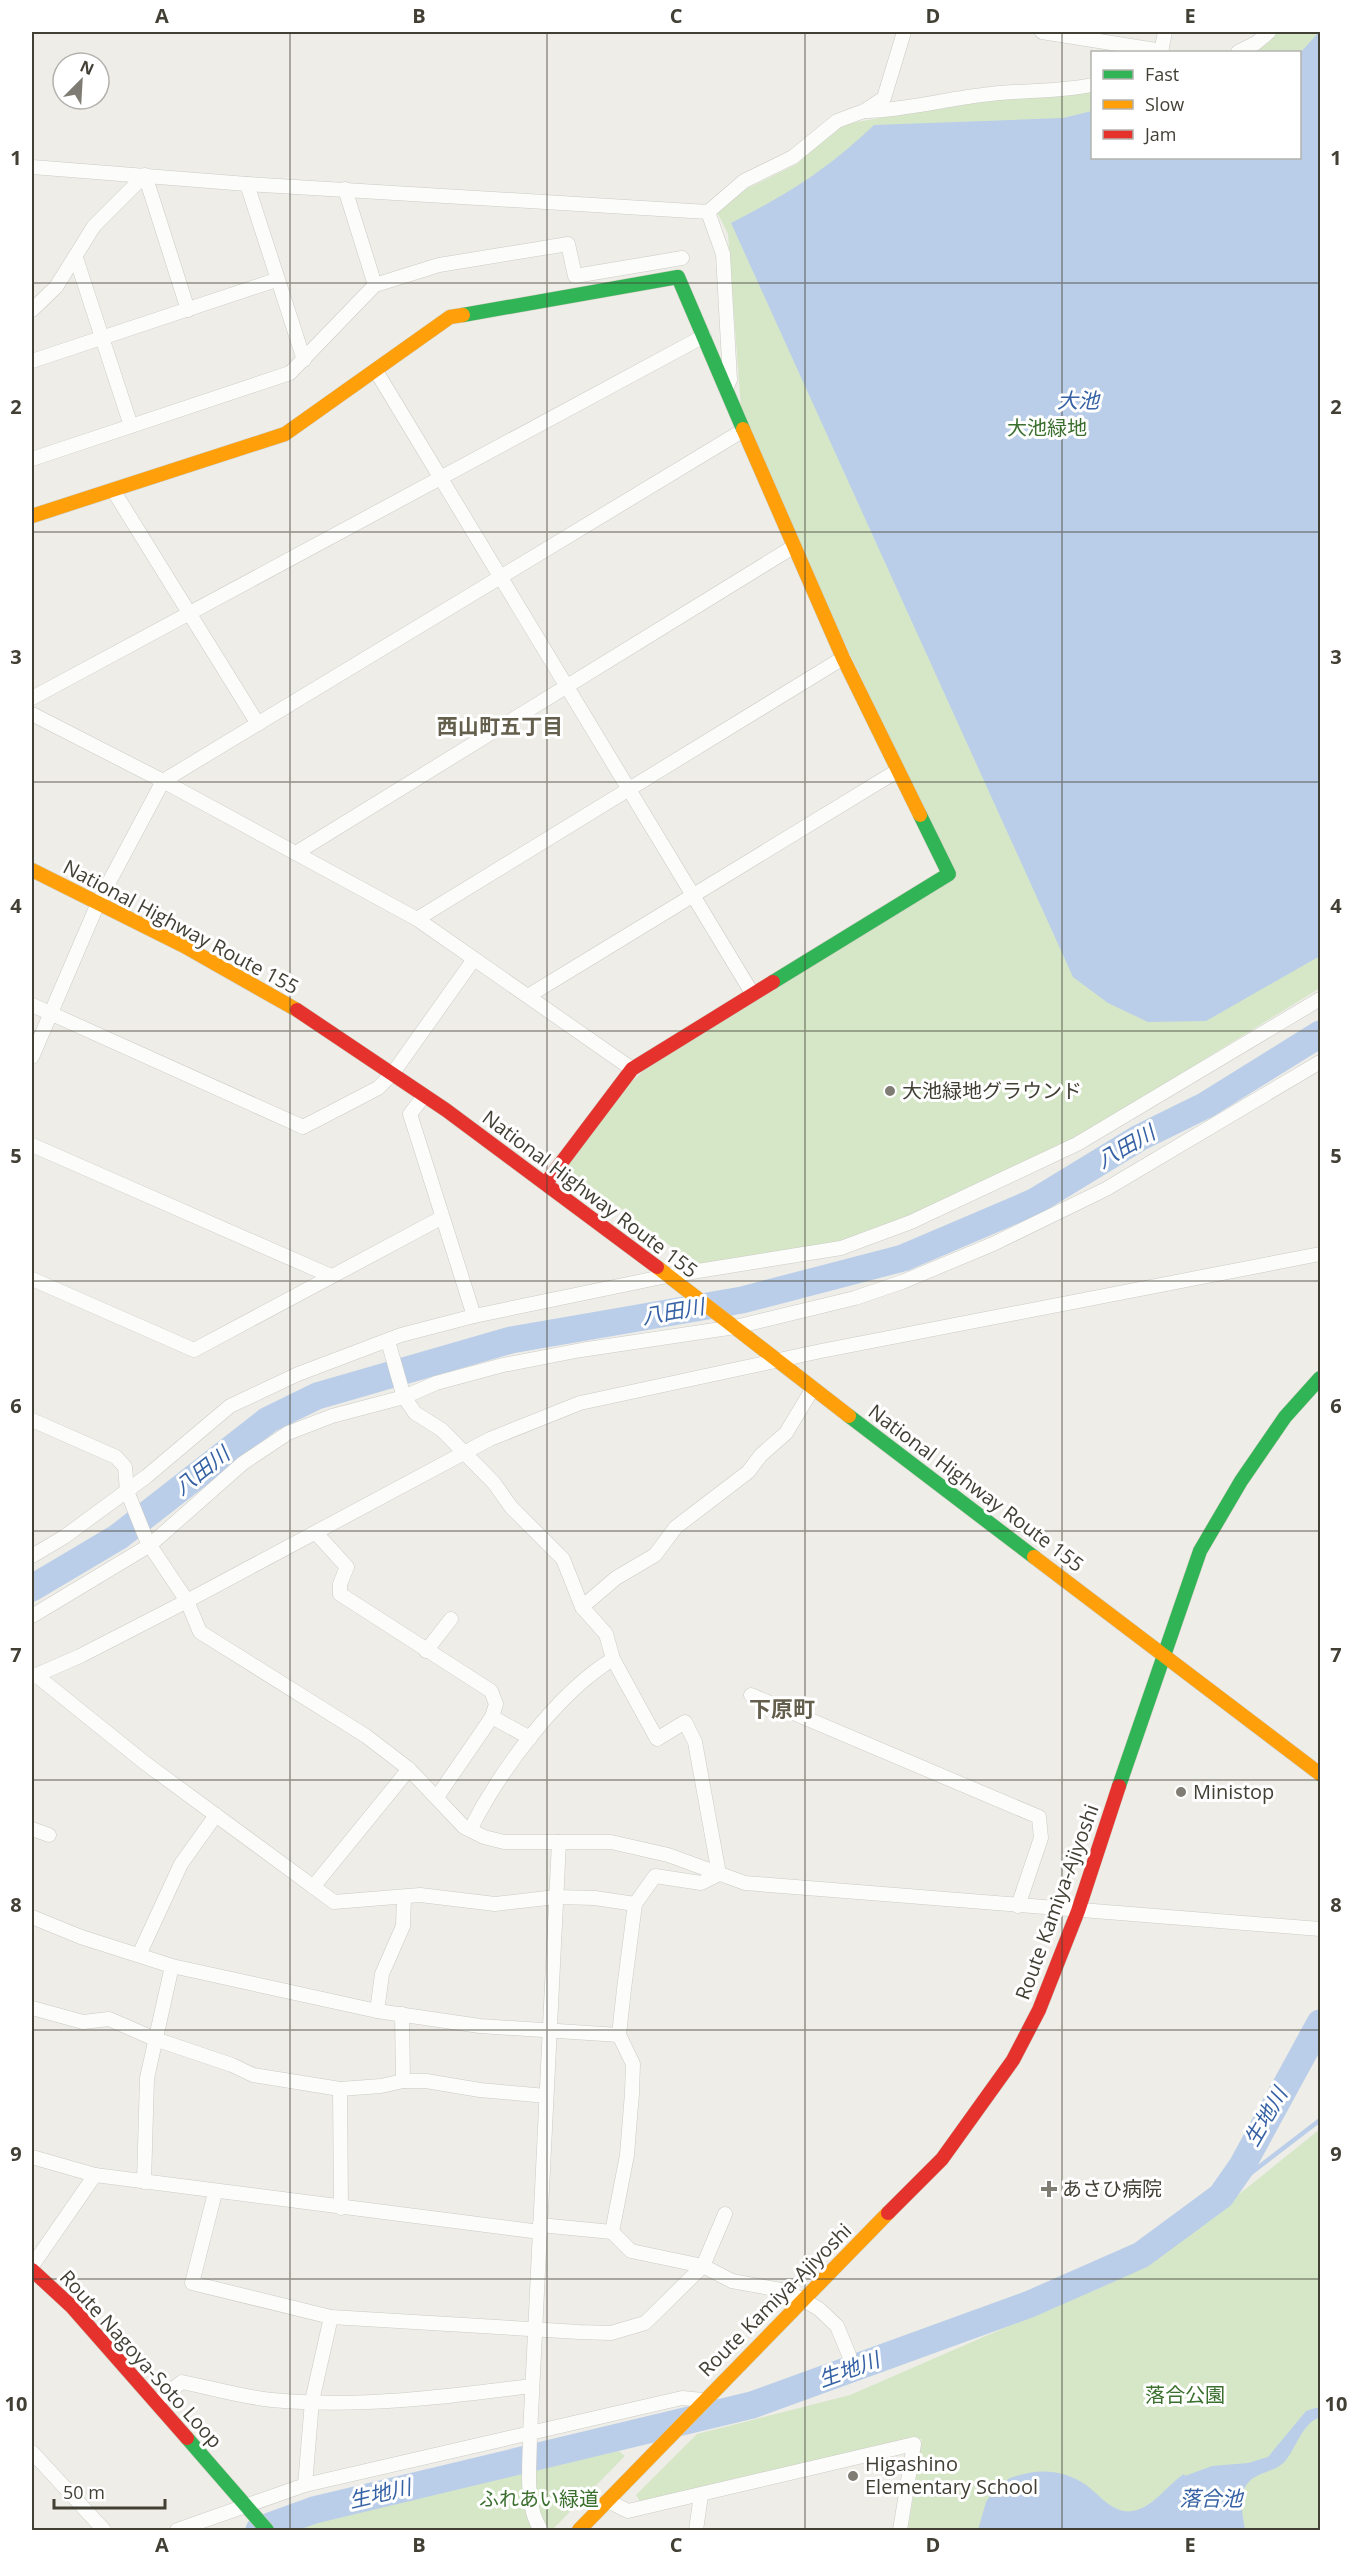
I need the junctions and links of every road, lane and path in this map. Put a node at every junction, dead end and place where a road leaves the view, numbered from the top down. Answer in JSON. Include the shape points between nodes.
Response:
{"nodes":[{"id":1,"x":904,"y":32,"type":"edge"},
{"id":2,"x":1042,"y":32,"type":"edge"},
{"id":3,"x":1165,"y":32,"type":"edge"},
{"id":4,"x":1269,"y":32,"type":"edge"},
{"id":5,"x":1155,"y":51,"type":"edge"},
{"id":6,"x":1161,"y":51,"type":"edge"},
{"id":7,"x":1240,"y":51,"type":"edge"},
{"id":8,"x":1091,"y":85,"type":"edge"},
{"id":9,"x":864,"y":111,"type":"junction"},
{"id":10,"x":32,"y":167,"type":"edge"},
{"id":11,"x":145,"y":175,"type":"junction"},
{"id":12,"x":247,"y":184,"type":"junction"},
{"id":13,"x":345,"y":189,"type":"junction"},
{"id":14,"x":708,"y":212,"type":"junction"},
{"id":15,"x":76,"y":258,"type":"junction"},
{"id":16,"x":682,"y":258,"type":"dead end"},
{"id":17,"x":276,"y":280,"type":"junction"},
{"id":18,"x":375,"y":285,"type":"junction"},
{"id":19,"x":32,"y":310,"type":"edge"},
{"id":20,"x":188,"y":310,"type":"junction"},
{"id":21,"x":704,"y":336,"type":"junction"},
{"id":22,"x":104,"y":339,"type":"junction"},
{"id":23,"x":304,"y":360,"type":"junction"},
{"id":24,"x":32,"y":361,"type":"edge"},
{"id":25,"x":376,"y":371,"type":"junction"},
{"id":26,"x":726,"y":389,"type":"junction"},
{"id":27,"x":131,"y":426,"type":"junction"},
{"id":28,"x":742,"y":431,"type":"junction"},
{"id":29,"x":32,"y":459,"type":"edge"},
{"id":30,"x":439,"y":477,"type":"junction"},
{"id":31,"x":113,"y":490,"type":"junction"},
{"id":32,"x":32,"y":516,"type":"edge"},
{"id":33,"x":793,"y":547,"type":"junction"},
{"id":34,"x":501,"y":578,"type":"junction"},
{"id":35,"x":189,"y":613,"type":"junction"},
{"id":36,"x":843,"y":658,"type":"junction"},
{"id":37,"x":565,"y":686,"type":"junction"},
{"id":38,"x":32,"y":698,"type":"edge"},
{"id":39,"x":32,"y":714,"type":"edge"},
{"id":40,"x":258,"y":724,"type":"junction"},
{"id":41,"x":897,"y":771,"type":"junction"},
{"id":42,"x":163,"y":781,"type":"junction"},
{"id":43,"x":629,"y":790,"type":"junction"},
{"id":44,"x":296,"y":853,"type":"junction"},
{"id":45,"x":32,"y":870,"type":"edge"},
{"id":46,"x":693,"y":895,"type":"junction"},
{"id":47,"x":99,"y":901,"type":"junction"},
{"id":48,"x":417,"y":919,"type":"junction"},
{"id":49,"x":474,"y":959,"type":"junction"},
{"id":50,"x":752,"y":993,"type":"junction"},
{"id":51,"x":528,"y":996,"type":"junction"},
{"id":52,"x":1320,"y":999,"type":"edge"},
{"id":53,"x":32,"y":1005,"type":"edge"},
{"id":54,"x":50,"y":1014,"type":"junction"},
{"id":55,"x":32,"y":1057,"type":"edge"},
{"id":56,"x":1320,"y":1062,"type":"edge"},
{"id":57,"x":632,"y":1069,"type":"junction"},
{"id":58,"x":393,"y":1073,"type":"junction"},
{"id":59,"x":424,"y":1096,"type":"junction"},
{"id":60,"x":32,"y":1145,"type":"edge"},
{"id":61,"x":546,"y":1183,"type":"junction"},
{"id":62,"x":441,"y":1218,"type":"junction"},
{"id":63,"x":1320,"y":1254,"type":"edge"},
{"id":64,"x":331,"y":1276,"type":"junction"},
{"id":65,"x":667,"y":1276,"type":"junction"},
{"id":66,"x":32,"y":1278,"type":"edge"},
{"id":67,"x":474,"y":1316,"type":"junction"},
{"id":68,"x":735,"y":1328,"type":"junction"},
{"id":69,"x":387,"y":1341,"type":"junction"},
{"id":70,"x":776,"y":1360,"type":"junction"},
{"id":71,"x":1320,"y":1378,"type":"edge"},
{"id":72,"x":813,"y":1388,"type":"junction"},
{"id":73,"x":403,"y":1394,"type":"junction"},
{"id":74,"x":32,"y":1420,"type":"edge"},
{"id":75,"x":465,"y":1453,"type":"junction"},
{"id":76,"x":127,"y":1493,"type":"junction"},
{"id":77,"x":316,"y":1533,"type":"junction"},
{"id":78,"x":148,"y":1543,"type":"junction"},
{"id":79,"x":32,"y":1556,"type":"edge"},
{"id":80,"x":187,"y":1601,"type":"junction"},
{"id":81,"x":582,"y":1607,"type":"junction"},
{"id":82,"x":32,"y":1616,"type":"edge"},
{"id":83,"x":451,"y":1619,"type":"dead end"},
{"id":84,"x":426,"y":1651,"type":"junction"},
{"id":85,"x":1163,"y":1653,"type":"junction"},
{"id":86,"x":613,"y":1659,"type":"junction"},
{"id":87,"x":34,"y":1676,"type":"edge"},
{"id":88,"x":751,"y":1695,"type":"dead end"},
{"id":89,"x":492,"y":1717,"type":"junction"},
{"id":90,"x":530,"y":1738,"type":"junction"},
{"id":91,"x":409,"y":1769,"type":"junction"},
{"id":92,"x":1320,"y":1774,"type":"edge"},
{"id":93,"x":437,"y":1797,"type":"junction"},
{"id":94,"x":216,"y":1815,"type":"junction"},
{"id":95,"x":32,"y":1829,"type":"edge"},
{"id":96,"x":470,"y":1830,"type":"junction"},
{"id":97,"x":49,"y":1835,"type":"dead end"},
{"id":98,"x":559,"y":1842,"type":"junction"},
{"id":99,"x":719,"y":1874,"type":"junction"},
{"id":100,"x":314,"y":1887,"type":"junction"},
{"id":101,"x":404,"y":1897,"type":"junction"},
{"id":102,"x":556,"y":1898,"type":"junction"},
{"id":103,"x":635,"y":1904,"type":"junction"},
{"id":104,"x":1018,"y":1906,"type":"junction"},
{"id":105,"x":1078,"y":1911,"type":"junction"},
{"id":106,"x":32,"y":1917,"type":"edge"},
{"id":107,"x":1320,"y":1929,"type":"edge"},
{"id":108,"x":139,"y":1955,"type":"junction"},
{"id":109,"x":172,"y":1966,"type":"junction"},
{"id":110,"x":32,"y":2008,"type":"edge"},
{"id":111,"x":377,"y":2012,"type":"junction"},
{"id":112,"x":402,"y":2014,"type":"junction"},
{"id":113,"x":550,"y":2031,"type":"junction"},
{"id":114,"x":620,"y":2035,"type":"junction"},
{"id":115,"x":155,"y":2039,"type":"junction"},
{"id":116,"x":403,"y":2081,"type":"junction"},
{"id":117,"x":340,"y":2089,"type":"junction"},
{"id":118,"x":546,"y":2096,"type":"junction"},
{"id":119,"x":32,"y":2157,"type":"edge"},
{"id":120,"x":95,"y":2175,"type":"junction"},
{"id":121,"x":144,"y":2182,"type":"junction"},
{"id":122,"x":215,"y":2193,"type":"junction"},
{"id":123,"x":341,"y":2208,"type":"junction"},
{"id":124,"x":725,"y":2214,"type":"dead end"},
{"id":125,"x":540,"y":2228,"type":"junction"},
{"id":126,"x":612,"y":2232,"type":"junction"},
{"id":127,"x":703,"y":2265,"type":"junction"},
{"id":128,"x":32,"y":2268,"type":"edge"},
{"id":129,"x":802,"y":2299,"type":"junction"},
{"id":130,"x":331,"y":2318,"type":"junction"},
{"id":131,"x":535,"y":2330,"type":"junction"},
{"id":132,"x":849,"y":2355,"type":"dead end"},
{"id":133,"x":531,"y":2386,"type":"junction"},
{"id":134,"x":703,"y":2400,"type":"junction"},
{"id":135,"x":312,"y":2401,"type":"junction"},
{"id":136,"x":156,"y":2402,"type":"junction"},
{"id":137,"x":530,"y":2435,"type":"junction"},
{"id":138,"x":32,"y":2452,"type":"edge"},
{"id":139,"x":305,"y":2485,"type":"junction"},
{"id":140,"x":701,"y":2495,"type":"junction"},
{"id":141,"x":608,"y":2501,"type":"junction"},
{"id":142,"x":246,"y":2507,"type":"junction"},
{"id":143,"x":262,"y":2525,"type":"edge"},
{"id":144,"x":104,"y":2530,"type":"edge"},
{"id":145,"x":177,"y":2530,"type":"edge"},
{"id":146,"x":541,"y":2530,"type":"edge"},
{"id":147,"x":579,"y":2530,"type":"edge"},
{"id":148,"x":696,"y":2530,"type":"edge"},
{"id":149,"x":900,"y":2530,"type":"edge"}],
"edges":[{"from":1,"to":9,"type":"street","via":[[884,98]]},
{"from":2,"to":5,"type":"street"},
{"from":3,"to":6,"type":"street"},
{"from":4,"to":7,"type":"street"},
{"from":8,"to":9,"type":"street","via":[[1061,92],[991,94],[896,110]]},
{"from":9,"to":14,"type":"street","via":[[837,121],[793,157],[744,181]]},
{"from":10,"to":11,"type":"street"},
{"from":11,"to":12,"type":"street"},
{"from":11,"to":15,"type":"street","via":[[94,226]]},
{"from":11,"to":20,"type":"street"},
{"from":12,"to":13,"type":"street"},
{"from":12,"to":17,"type":"street"},
{"from":13,"to":14,"type":"street"},
{"from":13,"to":18,"type":"street"},
{"from":14,"to":26,"type":"street","via":[[723,254],[730,380]]},
{"from":15,"to":19,"type":"street","via":[[56,287]]},
{"from":15,"to":22,"type":"street"},
{"from":16,"to":18,"type":"street","via":[[575,276],[568,244],[439,265]]},
{"from":17,"to":20,"type":"street"},
{"from":17,"to":23,"type":"street"},
{"from":18,"to":23,"type":"street"},
{"from":20,"to":22,"type":"street"},
{"from":21,"to":25,"type":"main road","via":[[678,277],[450,316]]},
{"from":21,"to":26,"type":"main road"},
{"from":21,"to":30,"type":"street"},
{"from":22,"to":24,"type":"street"},
{"from":22,"to":27,"type":"street"},
{"from":23,"to":27,"type":"street","via":[[290,373]]},
{"from":25,"to":30,"type":"street"},
{"from":25,"to":31,"type":"main road","via":[[285,434]]},
{"from":26,"to":28,"type":"main road"},
{"from":27,"to":29,"type":"street"},
{"from":28,"to":33,"type":"main road"},
{"from":28,"to":34,"type":"street"},
{"from":30,"to":34,"type":"street"},
{"from":30,"to":35,"type":"street"},
{"from":31,"to":32,"type":"main road"},
{"from":31,"to":35,"type":"street"},
{"from":33,"to":36,"type":"main road"},
{"from":33,"to":37,"type":"street"},
{"from":34,"to":37,"type":"street"},
{"from":34,"to":40,"type":"street"},
{"from":35,"to":38,"type":"street"},
{"from":35,"to":40,"type":"street"},
{"from":36,"to":41,"type":"main road"},
{"from":36,"to":43,"type":"street"},
{"from":37,"to":43,"type":"street"},
{"from":37,"to":44,"type":"street"},
{"from":39,"to":42,"type":"street"},
{"from":40,"to":42,"type":"street"},
{"from":41,"to":46,"type":"street"},
{"from":41,"to":50,"type":"main road","via":[[949,874]]},
{"from":42,"to":44,"type":"street"},
{"from":42,"to":47,"type":"street"},
{"from":43,"to":46,"type":"street"},
{"from":43,"to":48,"type":"street"},
{"from":44,"to":48,"type":"street"},
{"from":45,"to":47,"type":"main road","name":"National Highway Route 155"},
{"from":46,"to":50,"type":"street"},
{"from":46,"to":51,"type":"street"},
{"from":47,"to":54,"type":"street"},
{"from":47,"to":58,"type":"main road","name":"National Highway Route 155","via":[[250,983]]},
{"from":48,"to":49,"type":"street"},
{"from":49,"to":51,"type":"street"},
{"from":49,"to":58,"type":"street"},
{"from":50,"to":57,"type":"main road"},
{"from":51,"to":57,"type":"street"},
{"from":52,"to":65,"type":"street","via":[[1077,1143],[911,1222],[841,1248]]},
{"from":53,"to":54,"type":"street"},
{"from":54,"to":55,"type":"street"},
{"from":54,"to":58,"type":"street","via":[[303,1127],[378,1089]]},
{"from":56,"to":68,"type":"street","via":[[1106,1190],[993,1244],[855,1298]]},
{"from":57,"to":61,"type":"main road"},
{"from":58,"to":59,"type":"main road","name":"National Highway Route 155"},
{"from":59,"to":61,"type":"main road","name":"National Highway Route 155"},
{"from":59,"to":62,"type":"street","via":[[410,1114]]},
{"from":60,"to":64,"type":"street"},
{"from":61,"to":65,"type":"main road","name":"National Highway Route 155"},
{"from":62,"to":64,"type":"street"},
{"from":62,"to":67,"type":"street"},
{"from":63,"to":70,"type":"street"},
{"from":64,"to":66,"type":"street","via":[[194,1350]]},
{"from":65,"to":67,"type":"street"},
{"from":65,"to":68,"type":"main road","name":"National Highway Route 155"},
{"from":67,"to":69,"type":"street"},
{"from":68,"to":70,"type":"main road","name":"National Highway Route 155"},
{"from":68,"to":73,"type":"street","via":[[503,1365]]},
{"from":69,"to":73,"type":"street"},
{"from":69,"to":76,"type":"street","via":[[298,1374],[230,1406]]},
{"from":70,"to":72,"type":"main road","name":"National Highway Route 155"},
{"from":70,"to":75,"type":"street","via":[[580,1403],[525,1423]]},
{"from":71,"to":85,"type":"main road","name":"Route Kamiya-Ajiyoshi","via":[[1254,1463],[1200,1551]]},
{"from":72,"to":81,"type":"street","via":[[786,1433],[748,1472],[676,1527],[654,1555],[616,1578]]},
{"from":72,"to":85,"type":"main road","name":"National Highway Route 155"},
{"from":73,"to":75,"type":"street","via":[[415,1413],[442,1430]]},
{"from":73,"to":78,"type":"street","via":[[288,1433],[243,1463]]},
{"from":74,"to":76,"type":"street","via":[[116,1457],[124,1467]]},
{"from":75,"to":77,"type":"street"},
{"from":75,"to":81,"type":"street","via":[[563,1559]]},
{"from":76,"to":78,"type":"street"},
{"from":76,"to":79,"type":"street"},
{"from":77,"to":80,"type":"street"},
{"from":77,"to":84,"type":"street","via":[[347,1567],[339,1584],[340,1594]]},
{"from":78,"to":80,"type":"street"},
{"from":78,"to":82,"type":"street"},
{"from":80,"to":87,"type":"street"},
{"from":80,"to":91,"type":"street","via":[[200,1632],[366,1736]]},
{"from":81,"to":86,"type":"street","via":[[606,1634]]},
{"from":83,"to":84,"type":"street"},
{"from":84,"to":89,"type":"street","via":[[491,1692],[496,1704]]},
{"from":85,"to":92,"type":"main road","name":"National Highway Route 155"},
{"from":85,"to":105,"type":"main road","name":"Route Kamiya-Ajiyoshi"},
{"from":86,"to":90,"type":"street","via":[[599,1667]]},
{"from":86,"to":99,"type":"street","via":[[657,1739],[685,1722],[695,1742]]},
{"from":87,"to":94,"type":"street"},
{"from":88,"to":104,"type":"street","via":[[1039,1817],[1041,1838]]},
{"from":89,"to":90,"type":"street"},
{"from":89,"to":93,"type":"street"},
{"from":90,"to":96,"type":"street","via":[[486,1799]]},
{"from":91,"to":93,"type":"street"},
{"from":91,"to":100,"type":"street"},
{"from":93,"to":96,"type":"street"},
{"from":94,"to":100,"type":"street"},
{"from":94,"to":108,"type":"street","via":[[181,1864]]},
{"from":95,"to":97,"type":"street"},
{"from":96,"to":98,"type":"street","via":[[504,1842]]},
{"from":98,"to":99,"type":"street","via":[[611,1842],[668,1855]]},
{"from":98,"to":102,"type":"street"},
{"from":99,"to":103,"type":"street","via":[[701,1883],[655,1876]]},
{"from":99,"to":104,"type":"street","via":[[745,1883]]},
{"from":100,"to":101,"type":"street","via":[[334,1902]]},
{"from":101,"to":102,"type":"street","via":[[420,1895],[495,1904]]},
{"from":101,"to":111,"type":"street","via":[[403,1926],[382,1974]]},
{"from":102,"to":103,"type":"street"},
{"from":102,"to":113,"type":"street"},
{"from":103,"to":114,"type":"street"},
{"from":104,"to":105,"type":"street"},
{"from":105,"to":107,"type":"street"},
{"from":105,"to":129,"type":"main road","name":"Route Kamiya-Ajiyoshi","via":[[1040,2010],[980,2109],[942,2159]]},
{"from":106,"to":108,"type":"street"},
{"from":108,"to":109,"type":"street"},
{"from":109,"to":111,"type":"street"},
{"from":109,"to":115,"type":"street"},
{"from":110,"to":115,"type":"street","via":[[84,2022],[109,2019]]},
{"from":111,"to":112,"type":"street"},
{"from":112,"to":113,"type":"street","via":[[480,2026]]},
{"from":112,"to":116,"type":"street"},
{"from":113,"to":114,"type":"street"},
{"from":113,"to":118,"type":"street"},
{"from":114,"to":126,"type":"street","via":[[633,2064],[632,2093],[627,2155]]},
{"from":115,"to":117,"type":"street","via":[[254,2075]]},
{"from":115,"to":121,"type":"street","via":[[145,2102]]},
{"from":116,"to":117,"type":"street"},
{"from":116,"to":118,"type":"street"},
{"from":117,"to":123,"type":"street"},
{"from":118,"to":125,"type":"street"},
{"from":119,"to":120,"type":"street"},
{"from":120,"to":121,"type":"street"},
{"from":120,"to":128,"type":"street"},
{"from":121,"to":122,"type":"street"},
{"from":122,"to":123,"type":"street"},
{"from":122,"to":130,"type":"street","via":[[192,2283]]},
{"from":123,"to":125,"type":"street"},
{"from":124,"to":127,"type":"street"},
{"from":125,"to":126,"type":"street"},
{"from":125,"to":131,"type":"street"},
{"from":126,"to":127,"type":"street","via":[[631,2251]]},
{"from":127,"to":129,"type":"street","via":[[732,2281],[781,2290]]},
{"from":127,"to":131,"type":"street","via":[[645,2323],[611,2333]]},
{"from":128,"to":136,"type":"main road","name":"Route Nagoya-Soto Loop"},
{"from":129,"to":132,"type":"street","via":[[837,2326]]},
{"from":129,"to":134,"type":"main road","name":"Route Kamiya-Ajiyoshi"},
{"from":130,"to":131,"type":"street"},
{"from":130,"to":135,"type":"street"},
{"from":131,"to":133,"type":"street"},
{"from":133,"to":135,"type":"street","via":[[421,2400]]},
{"from":133,"to":137,"type":"street"},
{"from":134,"to":137,"type":"street","via":[[682,2398]]},
{"from":134,"to":141,"type":"main road","name":"Route Kamiya-Ajiyoshi"},
{"from":135,"to":136,"type":"street","via":[[270,2400],[182,2382]]},
{"from":135,"to":139,"type":"street"},
{"from":136,"to":142,"type":"main road","name":"Route Nagoya-Soto Loop"},
{"from":137,"to":139,"type":"street"},
{"from":137,"to":146,"type":"street","via":[[534,2514]]},
{"from":138,"to":144,"type":"street"},
{"from":139,"to":142,"type":"street"},
{"from":140,"to":141,"type":"street","via":[[628,2511]]},
{"from":140,"to":148,"type":"street"},
{"from":140,"to":149,"type":"street","via":[[914,2444]]},
{"from":141,"to":147,"type":"main road","name":"Route Kamiya-Ajiyoshi"},
{"from":142,"to":143,"type":"main road","name":"Route Nagoya-Soto Loop"},
{"from":142,"to":145,"type":"street"}]}
